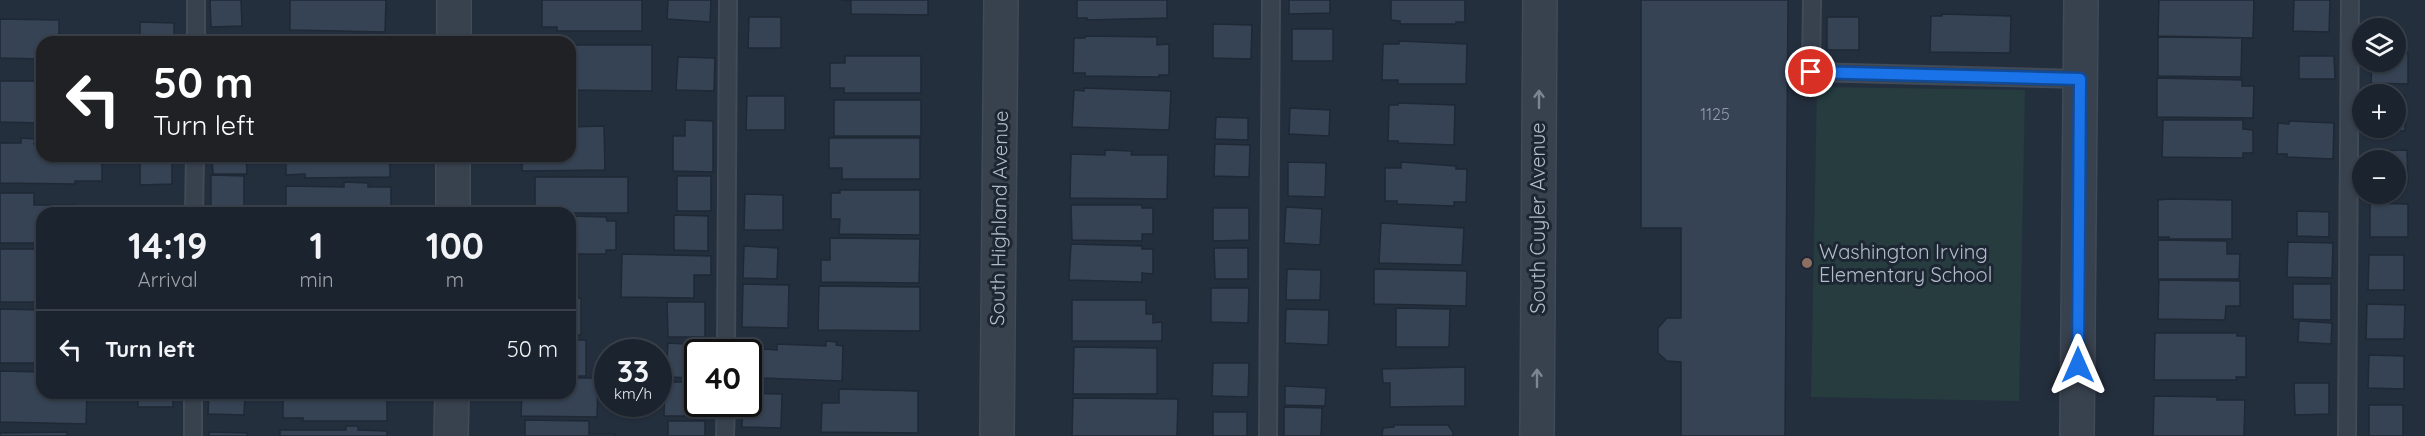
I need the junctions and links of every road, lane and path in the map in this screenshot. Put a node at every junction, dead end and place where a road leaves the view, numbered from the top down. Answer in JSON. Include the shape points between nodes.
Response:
{"nodes":[{"id":1,"x":196,"y":0,"type":"edge"},
{"id":2,"x":454,"y":0,"type":"edge"},
{"id":3,"x":728,"y":0,"type":"edge"},
{"id":4,"x":1001,"y":0,"type":"edge"},
{"id":5,"x":1271,"y":0,"type":"edge"},
{"id":6,"x":1540,"y":0,"type":"edge"},
{"id":7,"x":1812,"y":0,"type":"edge"},
{"id":8,"x":2081,"y":0,"type":"edge"},
{"id":9,"x":2350,"y":0,"type":"edge"},
{"id":10,"x":196,"y":36,"type":"edge"},
{"id":11,"x":454,"y":36,"type":"edge"},
{"id":12,"x":2080,"y":79,"type":"junction"},
{"id":13,"x":195,"y":162,"type":"edge"},
{"id":14,"x":453,"y":162,"type":"edge"},
{"id":15,"x":195,"y":207,"type":"edge"},
{"id":16,"x":453,"y":207,"type":"edge"},
{"id":17,"x":726,"y":339,"type":"edge"},
{"id":18,"x":193,"y":399,"type":"edge"},
{"id":19,"x":452,"y":399,"type":"edge"},
{"id":20,"x":726,"y":417,"type":"edge"},
{"id":21,"x":192,"y":436,"type":"edge"},
{"id":22,"x":451,"y":436,"type":"edge"},
{"id":23,"x":725,"y":436,"type":"edge"},
{"id":24,"x":997,"y":436,"type":"edge"},
{"id":25,"x":1268,"y":436,"type":"edge"},
{"id":26,"x":1537,"y":436,"type":"edge"},
{"id":27,"x":2077,"y":436,"type":"edge"},
{"id":28,"x":2347,"y":436,"type":"edge"}],
"edges":[{"from":1,"to":10,"type":"lane"},
{"from":2,"to":11,"type":"street"},
{"from":3,"to":17,"type":"lane"},
{"from":4,"to":24,"type":"street","name":"South Highland Avenue"},
{"from":5,"to":25,"type":"lane"},
{"from":26,"to":6,"type":"street","name":"South Cuyler Avenue","one_way":true},
{"from":7,"to":12,"type":"lane","via":[[1811,72]]},
{"from":8,"to":12,"type":"street"},
{"from":9,"to":28,"type":"lane"},
{"from":12,"to":27,"type":"street"},
{"from":13,"to":15,"type":"lane"},
{"from":14,"to":16,"type":"street"},
{"from":18,"to":21,"type":"lane"},
{"from":19,"to":22,"type":"street"},
{"from":20,"to":23,"type":"lane"}]}
